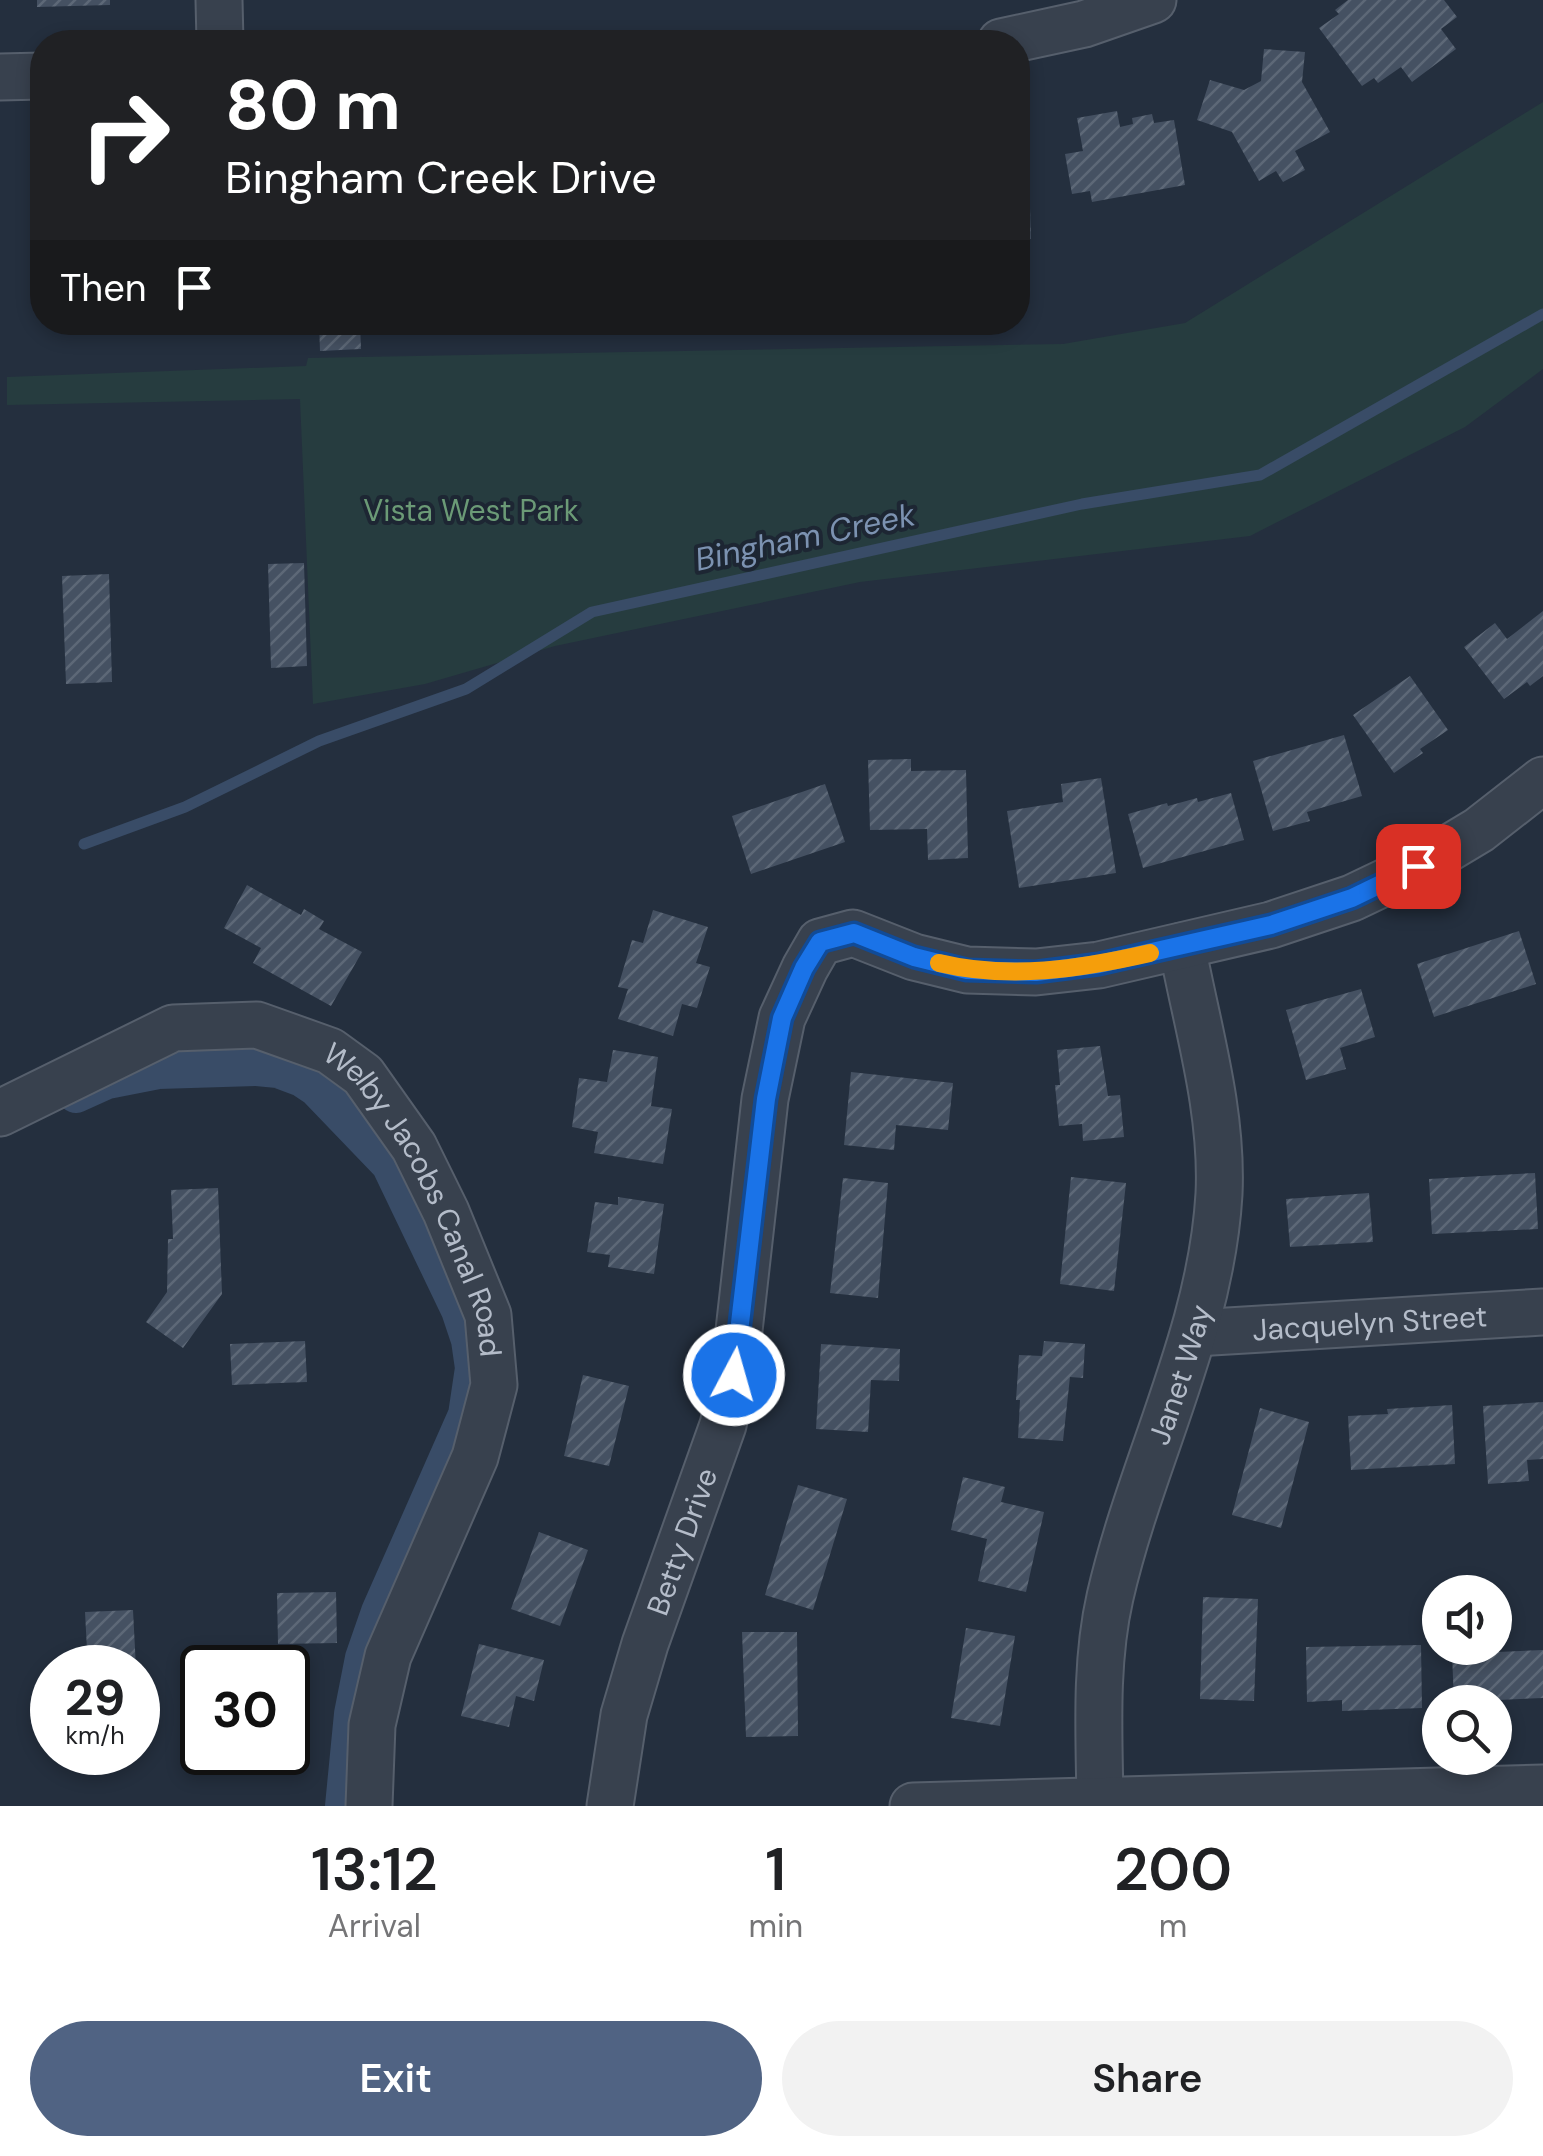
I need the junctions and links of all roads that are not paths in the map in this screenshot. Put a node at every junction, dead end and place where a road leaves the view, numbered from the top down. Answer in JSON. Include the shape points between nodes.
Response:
{"nodes":[{"id":1,"x":219,"y":0,"type":"edge"},
{"id":2,"x":1153,"y":0,"type":"edge"},
{"id":3,"x":220,"y":30,"type":"edge"},
{"id":4,"x":1030,"y":36,"type":"edge"},
{"id":5,"x":30,"y":76,"type":"edge"},
{"id":6,"x":0,"y":77,"type":"edge"},
{"id":7,"x":1543,"y":780,"type":"edge"},
{"id":8,"x":1182,"y":946,"type":"junction"},
{"id":9,"x":0,"y":1113,"type":"edge"},
{"id":10,"x":1543,"y":1312,"type":"edge"},
{"id":11,"x":1194,"y":1333,"type":"junction"},
{"id":12,"x":1543,"y":1788,"type":"edge"},
{"id":13,"x":1100,"y":1802,"type":"junction"},
{"id":14,"x":369,"y":1806,"type":"edge"},
{"id":15,"x":610,"y":1806,"type":"edge"},
{"id":16,"x":913,"y":1806,"type":"edge"}],
"edges":[{"from":1,"to":3,"type":"street"},
{"from":2,"to":4,"type":"street"},
{"from":5,"to":6,"type":"street"},
{"from":7,"to":8,"type":"street","via":[[1479,830],[1352,898]]},
{"from":8,"to":11,"type":"street","name":"Janet Way","via":[[1216,1124],[1219,1192]]},
{"from":8,"to":15,"type":"street","name":"Betty Drive","via":[[1036,972],[967,970],[854,933],[820,942],[782,1018],[727,1408],[645,1644],[624,1716]]},
{"from":9,"to":14,"type":"street","name":"Welby Jacobs Canal Road","via":[[173,1028],[257,1025],[330,1051],[363,1075],[414,1147],[488,1316],[494,1385],[475,1457],[388,1656],[372,1726]]},
{"from":10,"to":11,"type":"street","name":"Jacquelyn Street"},
{"from":11,"to":13,"type":"street","name":"Janet Way","via":[[1109,1599],[1100,1666]]},
{"from":12,"to":13,"type":"street"},
{"from":13,"to":16,"type":"street"}]}
